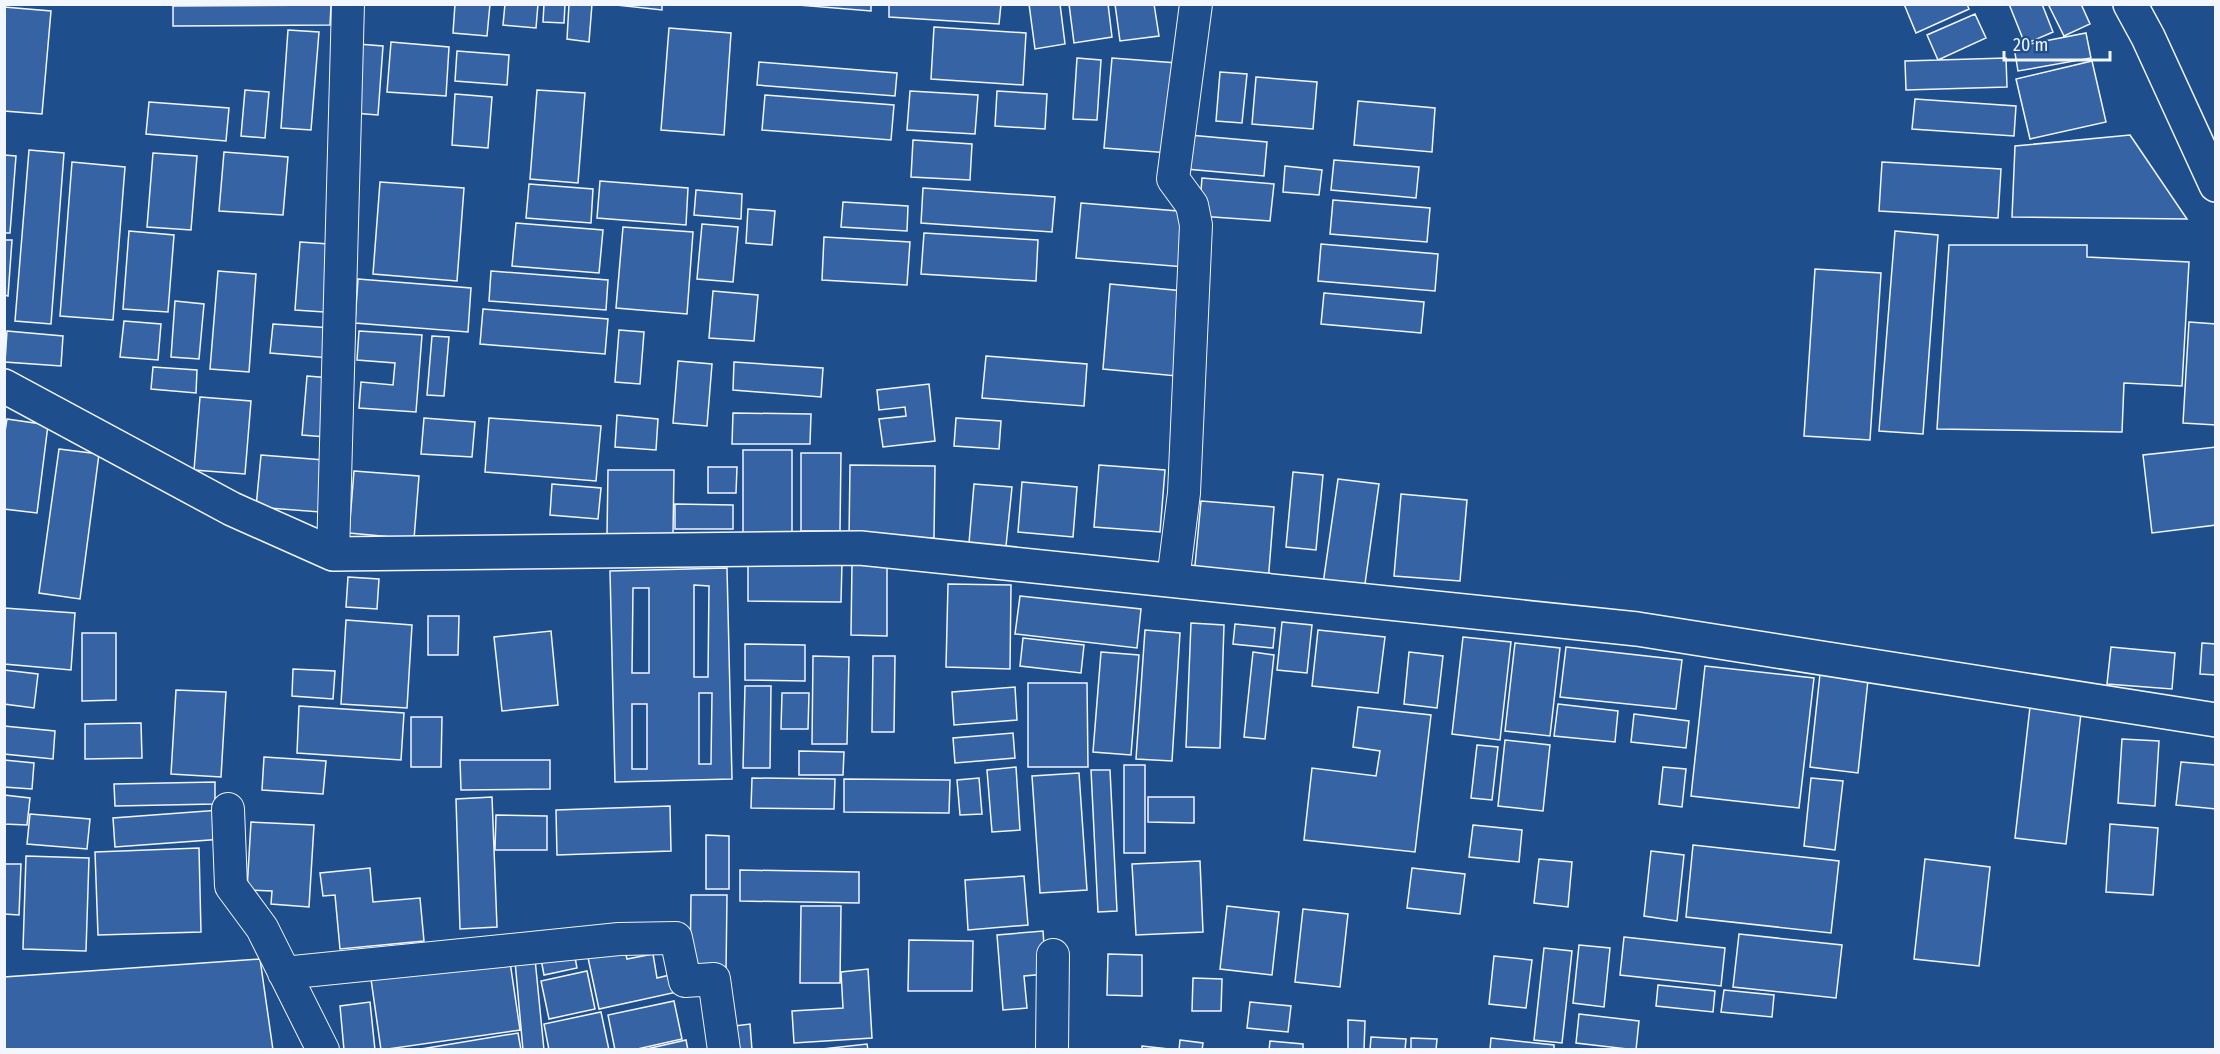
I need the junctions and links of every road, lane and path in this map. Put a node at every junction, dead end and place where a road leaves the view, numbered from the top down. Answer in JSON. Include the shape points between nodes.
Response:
{"nodes":[{"id":1,"x":348,"y":4,"type":"edge"},
{"id":2,"x":1196,"y":4,"type":"edge"},
{"id":3,"x":2130,"y":4,"type":"edge"},
{"id":4,"x":2216,"y":185,"type":"edge"},
{"id":5,"x":4,"y":386,"type":"edge"},
{"id":6,"x":333,"y":554,"type":"junction"},
{"id":7,"x":1173,"y":580,"type":"junction"},
{"id":8,"x":2216,"y":720,"type":"edge"},
{"id":9,"x":228,"y":809,"type":"dead end"},
{"id":10,"x":1053,"y":955,"type":"dead end"},
{"id":11,"x":284,"y":973,"type":"junction"},
{"id":12,"x":323,"y":1050,"type":"edge"},
{"id":13,"x":724,"y":1050,"type":"edge"},
{"id":14,"x":1052,"y":1050,"type":"edge"}],
"edges":[{"from":1,"to":6,"type":"street"},
{"from":2,"to":7,"type":"street","via":[[1173,179],[1192,205],[1196,225],[1184,493]]},
{"from":3,"to":4,"type":"main road"},
{"from":5,"to":6,"type":"main road","via":[[232,509]]},
{"from":6,"to":7,"type":"main road","via":[[860,548]]},
{"from":7,"to":8,"type":"main road","via":[[1636,629]]},
{"from":9,"to":11,"type":"street","via":[[231,886],[262,928]]},
{"from":10,"to":14,"type":"street"},
{"from":11,"to":12,"type":"street"},
{"from":11,"to":13,"type":"street","via":[[619,939],[676,938],[685,981],[714,979]]}]}
